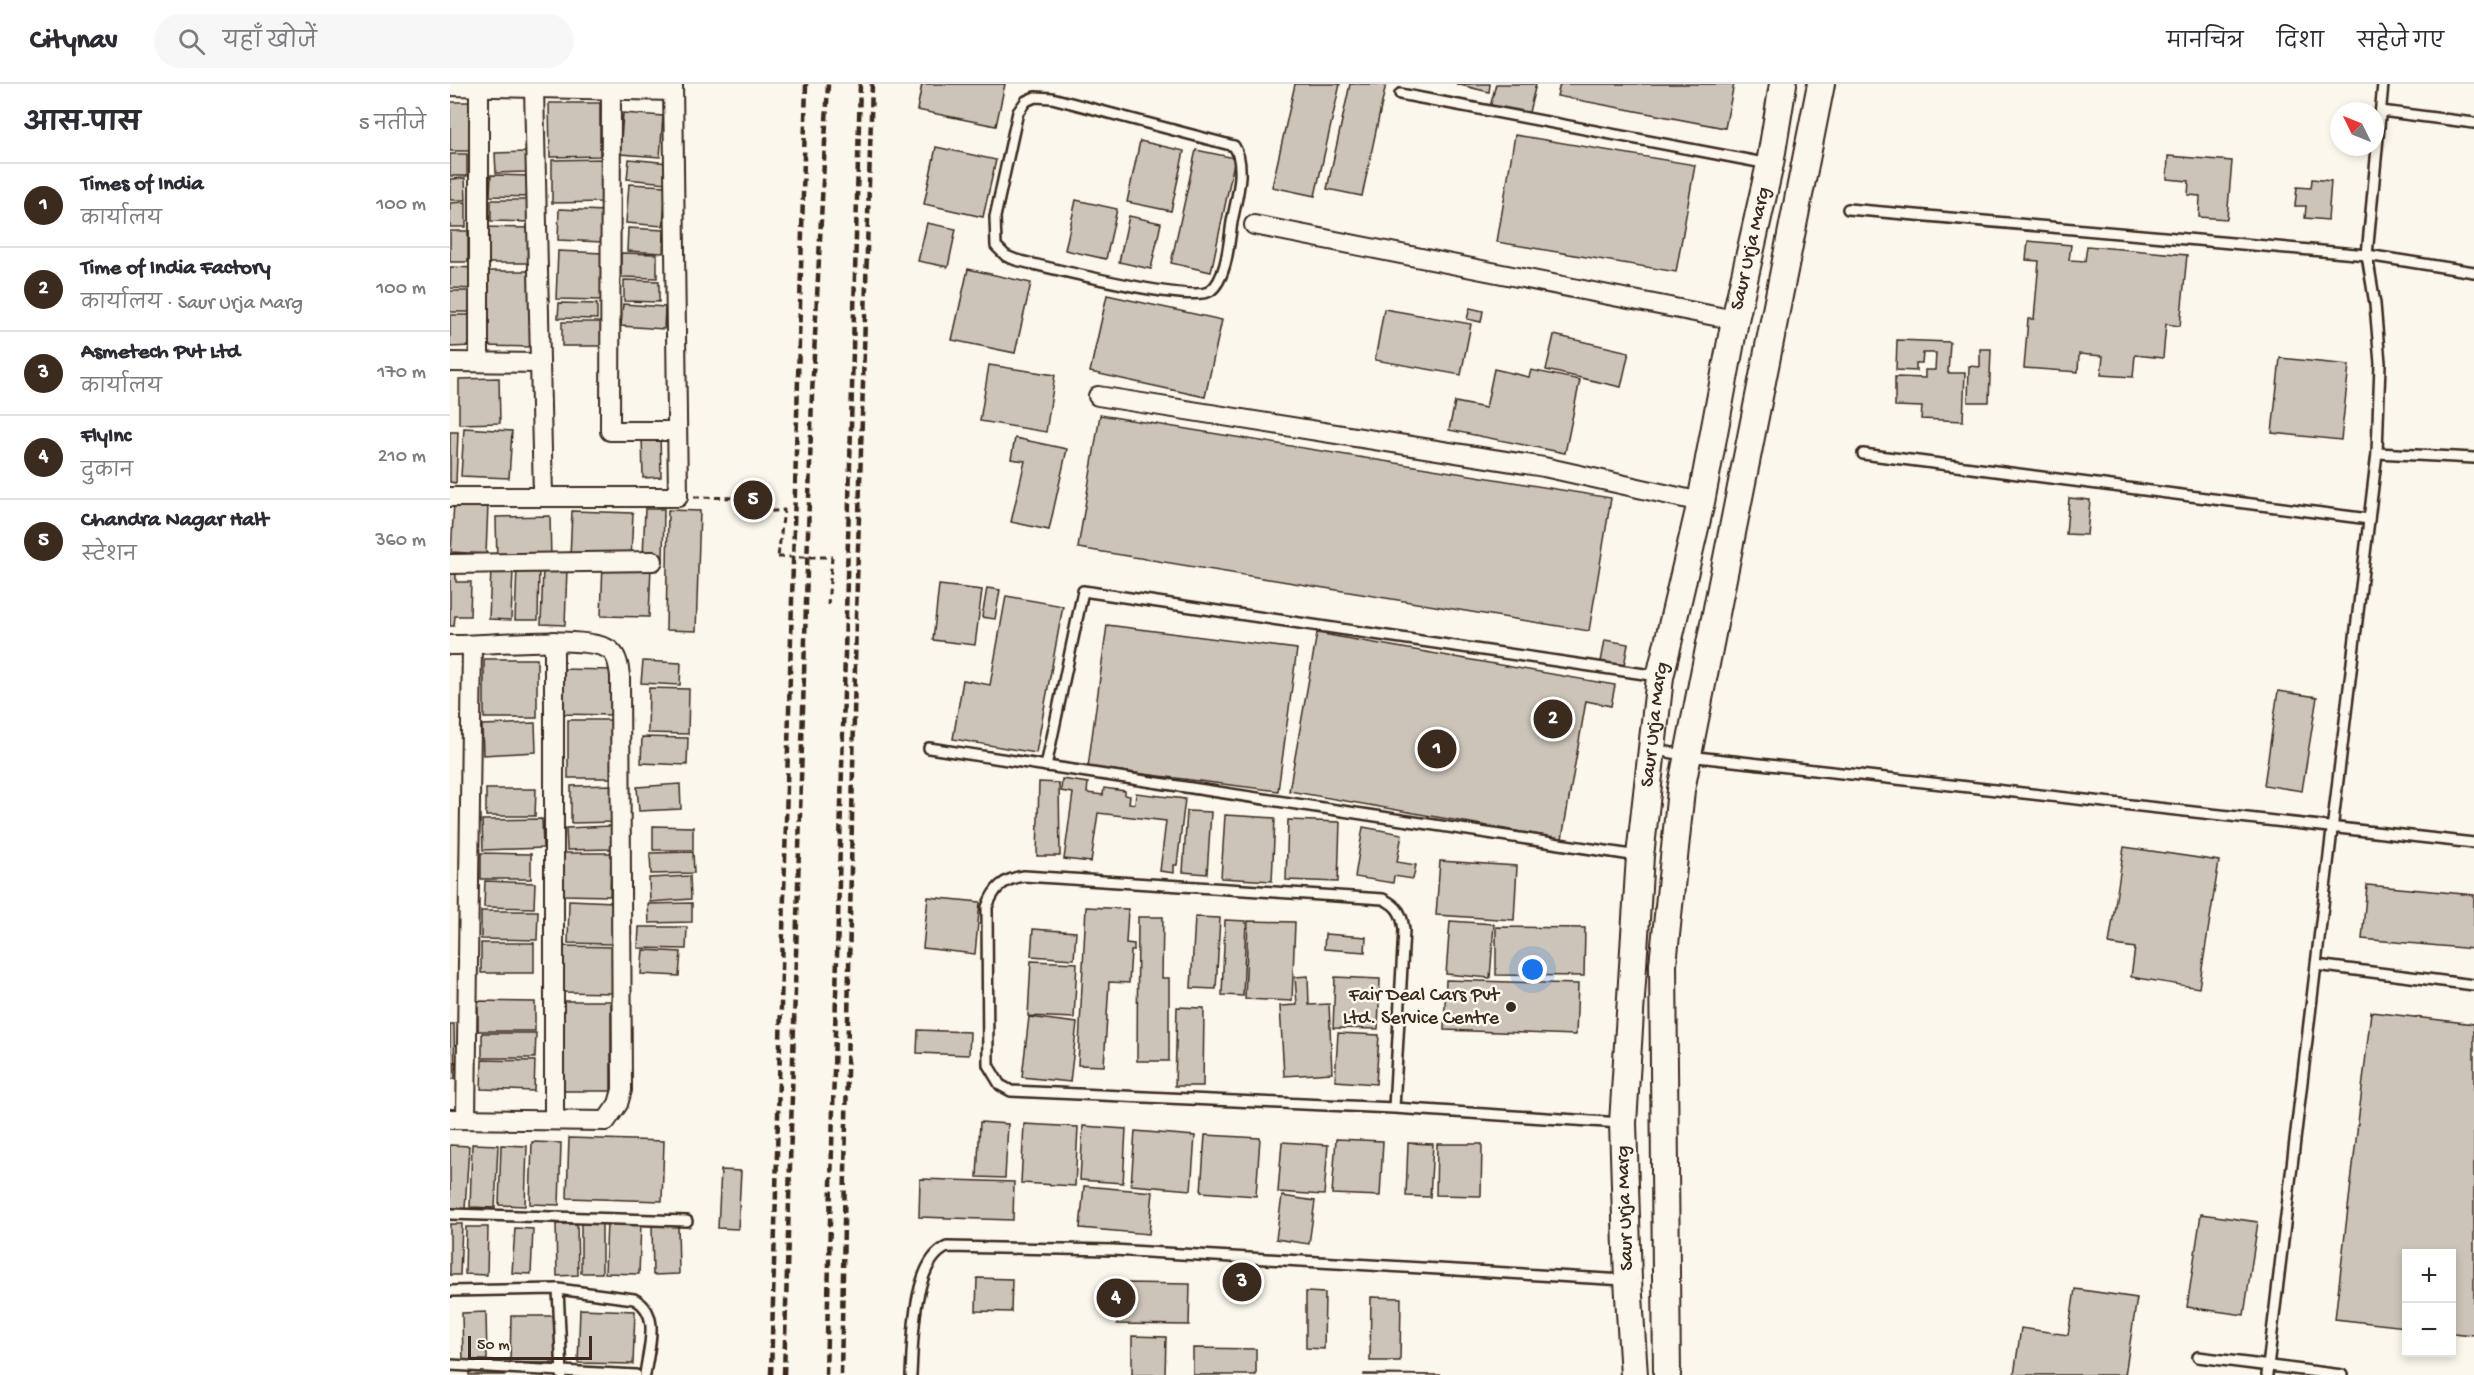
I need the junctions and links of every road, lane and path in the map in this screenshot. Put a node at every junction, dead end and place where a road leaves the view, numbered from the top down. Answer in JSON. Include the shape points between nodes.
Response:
{"nodes":[{"id":1,"x":1783,"y":84,"type":"edge"},
{"id":2,"x":1821,"y":84,"type":"edge"},
{"id":3,"x":2384,"y":84,"type":"edge"},
{"id":4,"x":450,"y":86,"type":"edge"},
{"id":5,"x":479,"y":87,"type":"junction"},
{"id":6,"x":673,"y":87,"type":"edge"},
{"id":7,"x":534,"y":88,"type":"junction"},
{"id":8,"x":611,"y":89,"type":"junction"},
{"id":9,"x":1400,"y":94,"type":"dead end"},
{"id":10,"x":2381,"y":102,"type":"edge"},
{"id":11,"x":2384,"y":112,"type":"edge"},
{"id":12,"x":2474,"y":123,"type":"edge"},
{"id":13,"x":2376,"y":156,"type":"edge"},
{"id":14,"x":1770,"y":164,"type":"junction"},
{"id":15,"x":1848,"y":209,"type":"dead end"},
{"id":16,"x":1232,"y":221,"type":"junction"},
{"id":17,"x":1254,"y":225,"type":"joint"},
{"id":18,"x":2367,"y":255,"type":"junction"},
{"id":19,"x":2474,"y":272,"type":"edge"},
{"id":20,"x":1734,"y":320,"type":"junction"},
{"id":21,"x":450,"y":362,"type":"edge"},
{"id":22,"x":479,"y":362,"type":"junction"},
{"id":23,"x":540,"y":363,"type":"junction"},
{"id":24,"x":1098,"y":396,"type":"dead end"},
{"id":25,"x":677,"y":431,"type":"junction"},
{"id":26,"x":2377,"y":453,"type":"junction"},
{"id":27,"x":1863,"y":454,"type":"dead end"},
{"id":28,"x":2474,"y":458,"type":"edge"},
{"id":29,"x":450,"y":497,"type":"edge"},
{"id":30,"x":543,"y":497,"type":"junction"},
{"id":31,"x":678,"y":497,"type":"junction"},
{"id":32,"x":1701,"y":502,"type":"junction"},
{"id":33,"x":2369,"y":519,"type":"junction"},
{"id":34,"x":653,"y":561,"type":"dead end"},
{"id":35,"x":450,"y":564,"type":"edge"},
{"id":36,"x":828,"y":605,"type":"dead end"},
{"id":37,"x":554,"y":641,"type":"junction"},
{"id":38,"x":450,"y":645,"type":"edge"},
{"id":39,"x":472,"y":645,"type":"junction"},
{"id":40,"x":1660,"y":676,"type":"junction"},
{"id":41,"x":928,"y":748,"type":"dead end"},
{"id":42,"x":1653,"y":749,"type":"junction"},
{"id":43,"x":1688,"y":756,"type":"junction"},
{"id":44,"x":1046,"y":766,"type":"junction"},
{"id":45,"x":2332,"y":825,"type":"junction"},
{"id":46,"x":2474,"y":843,"type":"edge"},
{"id":47,"x":1640,"y":856,"type":"junction"},
{"id":48,"x":459,"y":923,"type":"edge"},
{"id":49,"x":2316,"y":965,"type":"junction"},
{"id":50,"x":2474,"y":985,"type":"edge"},
{"id":51,"x":1394,"y":1108,"type":"junction"},
{"id":52,"x":458,"y":1119,"type":"edge"},
{"id":53,"x":554,"y":1120,"type":"junction"},
{"id":54,"x":1623,"y":1123,"type":"junction"},
{"id":55,"x":450,"y":1214,"type":"edge"},
{"id":56,"x":687,"y":1221,"type":"dead end"},
{"id":57,"x":1628,"y":1280,"type":"junction"},
{"id":58,"x":558,"y":1289,"type":"junction"},
{"id":59,"x":450,"y":1291,"type":"edge"},
{"id":60,"x":2198,"y":1357,"type":"dead end"},
{"id":61,"x":450,"y":1365,"type":"edge"},
{"id":62,"x":2268,"y":1370,"type":"edge"},
{"id":63,"x":562,"y":1373,"type":"edge"},
{"id":64,"x":636,"y":1375,"type":"edge"},
{"id":65,"x":645,"y":1375,"type":"edge"},
{"id":66,"x":911,"y":1375,"type":"edge"},
{"id":67,"x":1634,"y":1375,"type":"edge"},
{"id":68,"x":1667,"y":1375,"type":"edge"},
{"id":69,"x":2342,"y":1375,"type":"edge"}],
"edges":[{"from":1,"to":14,"type":"street","name":"Saur Urja Marg"},
{"from":2,"to":43,"type":"street","name":"Saur Urja Marg"},
{"from":3,"to":10,"type":"lane"},
{"from":4,"to":5,"type":"street"},
{"from":5,"to":7,"type":"street"},
{"from":5,"to":22,"type":"street"},
{"from":6,"to":8,"type":"street"},
{"from":6,"to":25,"type":"street"},
{"from":7,"to":8,"type":"street"},
{"from":7,"to":23,"type":"street"},
{"from":8,"to":25,"type":"street","via":[[610,431]]},
{"from":9,"to":14,"type":"lane"},
{"from":11,"to":12,"type":"lane"},
{"from":13,"to":18,"type":"lane"},
{"from":14,"to":20,"type":"street","name":"Saur Urja Marg"},
{"from":15,"to":18,"type":"lane"},
{"from":16,"to":16,"type":"lane","via":[[1218,283],[1199,295],[1157,290],[1006,256],[996,246],[995,217],[1018,112],[1035,97],[1052,98],[1234,146],[1240,165]]},
{"from":16,"to":17,"type":"lane"},
{"from":17,"to":20,"type":"street"},
{"from":18,"to":19,"type":"lane"},
{"from":18,"to":26,"type":"lane","via":[[2379,352]]},
{"from":20,"to":32,"type":"street","name":"Saur Urja Marg"},
{"from":21,"to":22,"type":"street"},
{"from":22,"to":23,"type":"street"},
{"from":23,"to":30,"type":"street"},
{"from":24,"to":32,"type":"street","via":[[1544,467]]},
{"from":25,"to":31,"type":"street"},
{"from":26,"to":28,"type":"lane"},
{"from":26,"to":33,"type":"lane"},
{"from":27,"to":33,"type":"lane"},
{"from":29,"to":30,"type":"street"},
{"from":30,"to":31,"type":"street"},
{"from":31,"to":36,"type":"path","bridge":true,"via":[[743,498],[742,514],[784,510],[777,557],[832,557]]},
{"from":32,"to":40,"type":"street","name":"Saur Urja Marg"},
{"from":33,"to":45,"type":"lane"},
{"from":34,"to":35,"type":"street"},
{"from":37,"to":39,"type":"street"},
{"from":37,"to":53,"type":"street"},
{"from":37,"to":53,"type":"street","via":[[603,646],[613,652],[620,676],[622,1090],[606,1121]]},
{"from":38,"to":39,"type":"street"},
{"from":39,"to":48,"type":"street"},
{"from":40,"to":42,"type":"street","name":"Saur Urja Marg"},
{"from":40,"to":44,"type":"lane","via":[[1083,591]]},
{"from":41,"to":44,"type":"lane"},
{"from":42,"to":43,"type":"lane"},
{"from":42,"to":47,"type":"street","name":"Saur Urja Marg"},
{"from":43,"to":45,"type":"lane"},
{"from":43,"to":68,"type":"street","name":"Saur Urja Marg","via":[[1663,964]]},
{"from":44,"to":47,"type":"lane"},
{"from":45,"to":46,"type":"lane"},
{"from":45,"to":49,"type":"lane"},
{"from":47,"to":54,"type":"street","name":"Saur Urja Marg"},
{"from":48,"to":52,"type":"street"},
{"from":49,"to":50,"type":"lane"},
{"from":49,"to":62,"type":"lane"},
{"from":51,"to":51,"type":"lane","via":[[1404,930],[1395,905],[1383,899],[1024,876],[1012,878],[993,892],[987,907],[986,1052],[987,1065],[1000,1085],[1011,1090]]},
{"from":51,"to":54,"type":"lane"},
{"from":52,"to":53,"type":"street"},
{"from":54,"to":57,"type":"street","name":"Saur Urja Marg"},
{"from":55,"to":56,"type":"lane"},
{"from":57,"to":66,"type":"lane","via":[[1113,1250],[947,1247],[930,1260],[922,1283]]},
{"from":57,"to":67,"type":"street","name":"Saur Urja Marg"},
{"from":58,"to":59,"type":"lane"},
{"from":58,"to":63,"type":"lane"},
{"from":58,"to":65,"type":"lane","via":[[634,1299],[644,1304],[652,1321]]},
{"from":60,"to":62,"type":"lane"},
{"from":61,"to":63,"type":"lane"},
{"from":62,"to":69,"type":"lane"},
{"from":63,"to":64,"type":"lane"}]}
